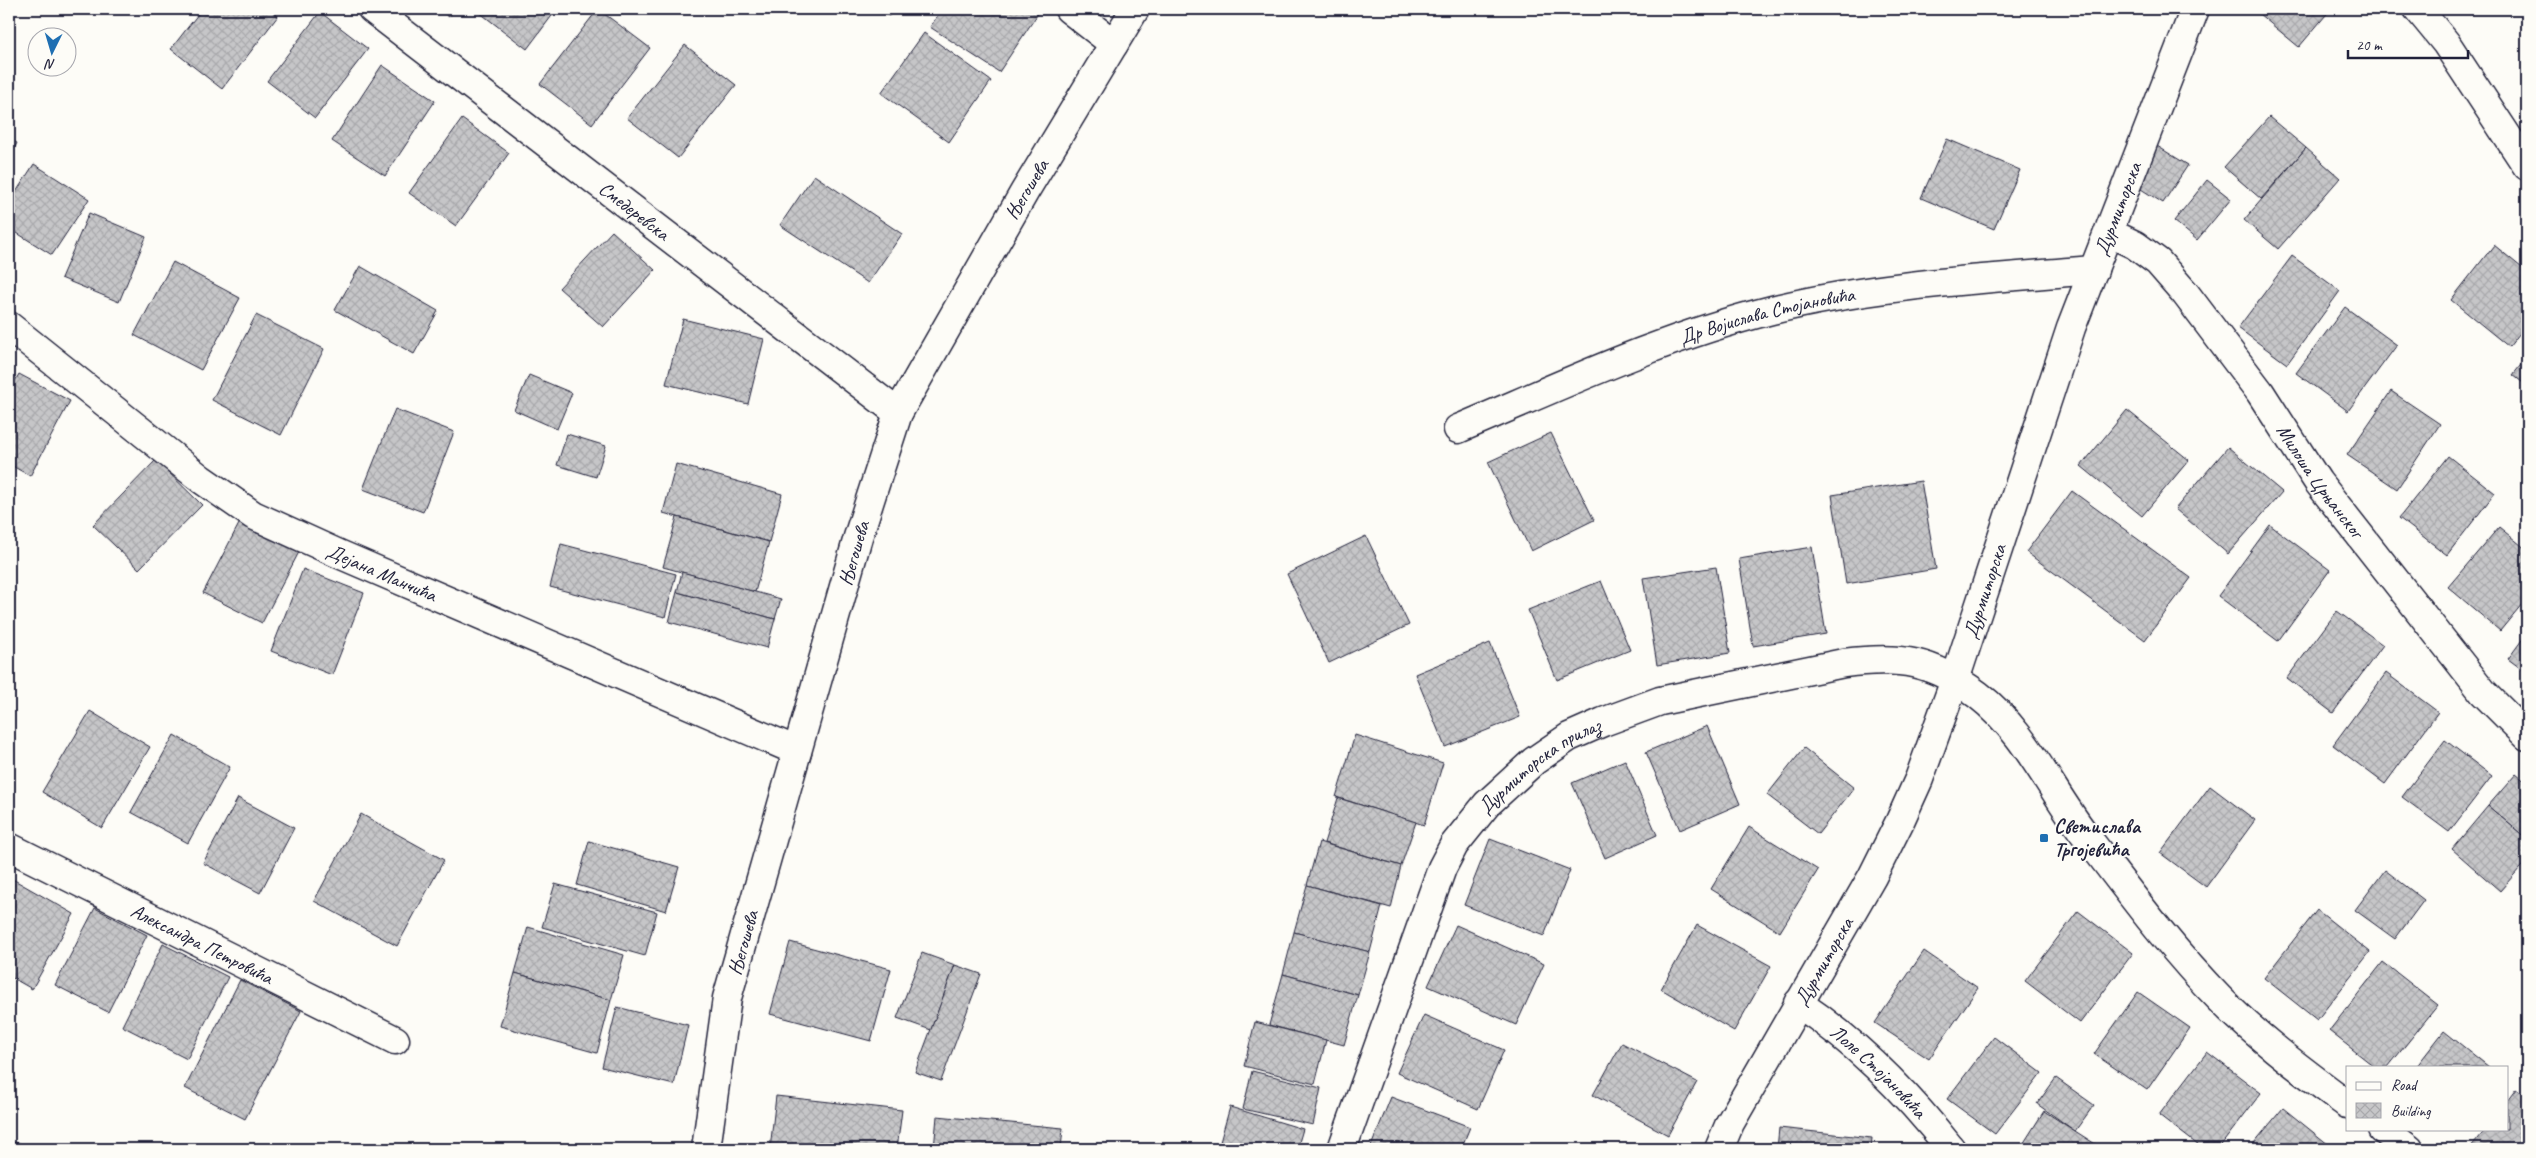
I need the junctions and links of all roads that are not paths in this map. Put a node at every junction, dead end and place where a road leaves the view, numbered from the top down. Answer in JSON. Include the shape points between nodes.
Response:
{"nodes":[{"id":1,"x":372,"y":9,"type":"edge"},
{"id":2,"x":1070,"y":9,"type":"edge"},
{"id":3,"x":1135,"y":9,"type":"edge"},
{"id":4,"x":2195,"y":9,"type":"edge"},
{"id":5,"x":2418,"y":9,"type":"edge"},
{"id":6,"x":1114,"y":44,"type":"junction"},
{"id":7,"x":2527,"y":166,"type":"edge"},
{"id":8,"x":2110,"y":233,"type":"junction"},
{"id":9,"x":2094,"y":270,"type":"junction"},
{"id":10,"x":9,"y":326,"type":"edge"},
{"id":11,"x":898,"y":413,"type":"junction"},
{"id":12,"x":1458,"y":429,"type":"dead end"},
{"id":13,"x":1955,"y":680,"type":"junction"},
{"id":14,"x":2527,"y":736,"type":"edge"},
{"id":15,"x":797,"y":751,"type":"junction"},
{"id":16,"x":9,"y":847,"type":"edge"},
{"id":17,"x":1798,"y":1003,"type":"junction"},
{"id":18,"x":396,"y":1040,"type":"dead end"},
{"id":19,"x":2346,"y":1103,"type":"edge"},
{"id":20,"x":2383,"y":1130,"type":"edge"},
{"id":21,"x":706,"y":1149,"type":"edge"},
{"id":22,"x":1342,"y":1149,"type":"edge"},
{"id":23,"x":1719,"y":1149,"type":"edge"},
{"id":24,"x":1951,"y":1149,"type":"edge"},
{"id":25,"x":2410,"y":1149,"type":"edge"}],
"edges":[{"from":1,"to":11,"type":"street","name":"Смедеревска"},
{"from":2,"to":6,"type":"street"},
{"from":3,"to":6,"type":"street","name":"Његошева"},
{"from":4,"to":8,"type":"street","name":"Дурмиторска"},
{"from":5,"to":7,"type":"street","via":[[2446,44]]},
{"from":6,"to":11,"type":"street","name":"Његошева"},
{"from":8,"to":9,"type":"street","name":"Дурмиторска"},
{"from":8,"to":14,"type":"street","name":"Милоша Црњанског","via":[[2135,245],[2158,262],[2185,293],[2260,392],[2318,482],[2483,692]]},
{"from":9,"to":12,"type":"street","name":"Др Војислава Стојановића","via":[[1918,286],[1772,310],[1630,356]]},
{"from":9,"to":13,"type":"street","name":"Дурмиторска","via":[[2018,483]]},
{"from":10,"to":15,"type":"street","name":"Дејана Манчића","via":[[200,479],[253,515]]},
{"from":11,"to":15,"type":"street","name":"Његошева","via":[[860,527]]},
{"from":13,"to":17,"type":"street","name":"Дурмиторска","via":[[1900,821],[1872,877]]},
{"from":13,"to":19,"type":"street","via":[[2002,716],[2123,885],[2219,998],[2306,1074]]},
{"from":13,"to":22,"type":"street","name":"Дурмиторска прилаз","via":[[1930,667],[1889,658],[1844,662],[1660,701],[1569,737],[1534,761],[1487,804],[1459,838],[1442,868]]},
{"from":15,"to":21,"type":"street","name":"Његошева","via":[[727,998]]},
{"from":16,"to":18,"type":"street","name":"Александра Петровића"},
{"from":17,"to":23,"type":"street","name":"Дурмиторска","via":[[1730,1122]]},
{"from":17,"to":24,"type":"street","name":"Лоле Стојановића","via":[[1831,1025],[1867,1056],[1918,1108]]},
{"from":20,"to":25,"type":"street"}]}
